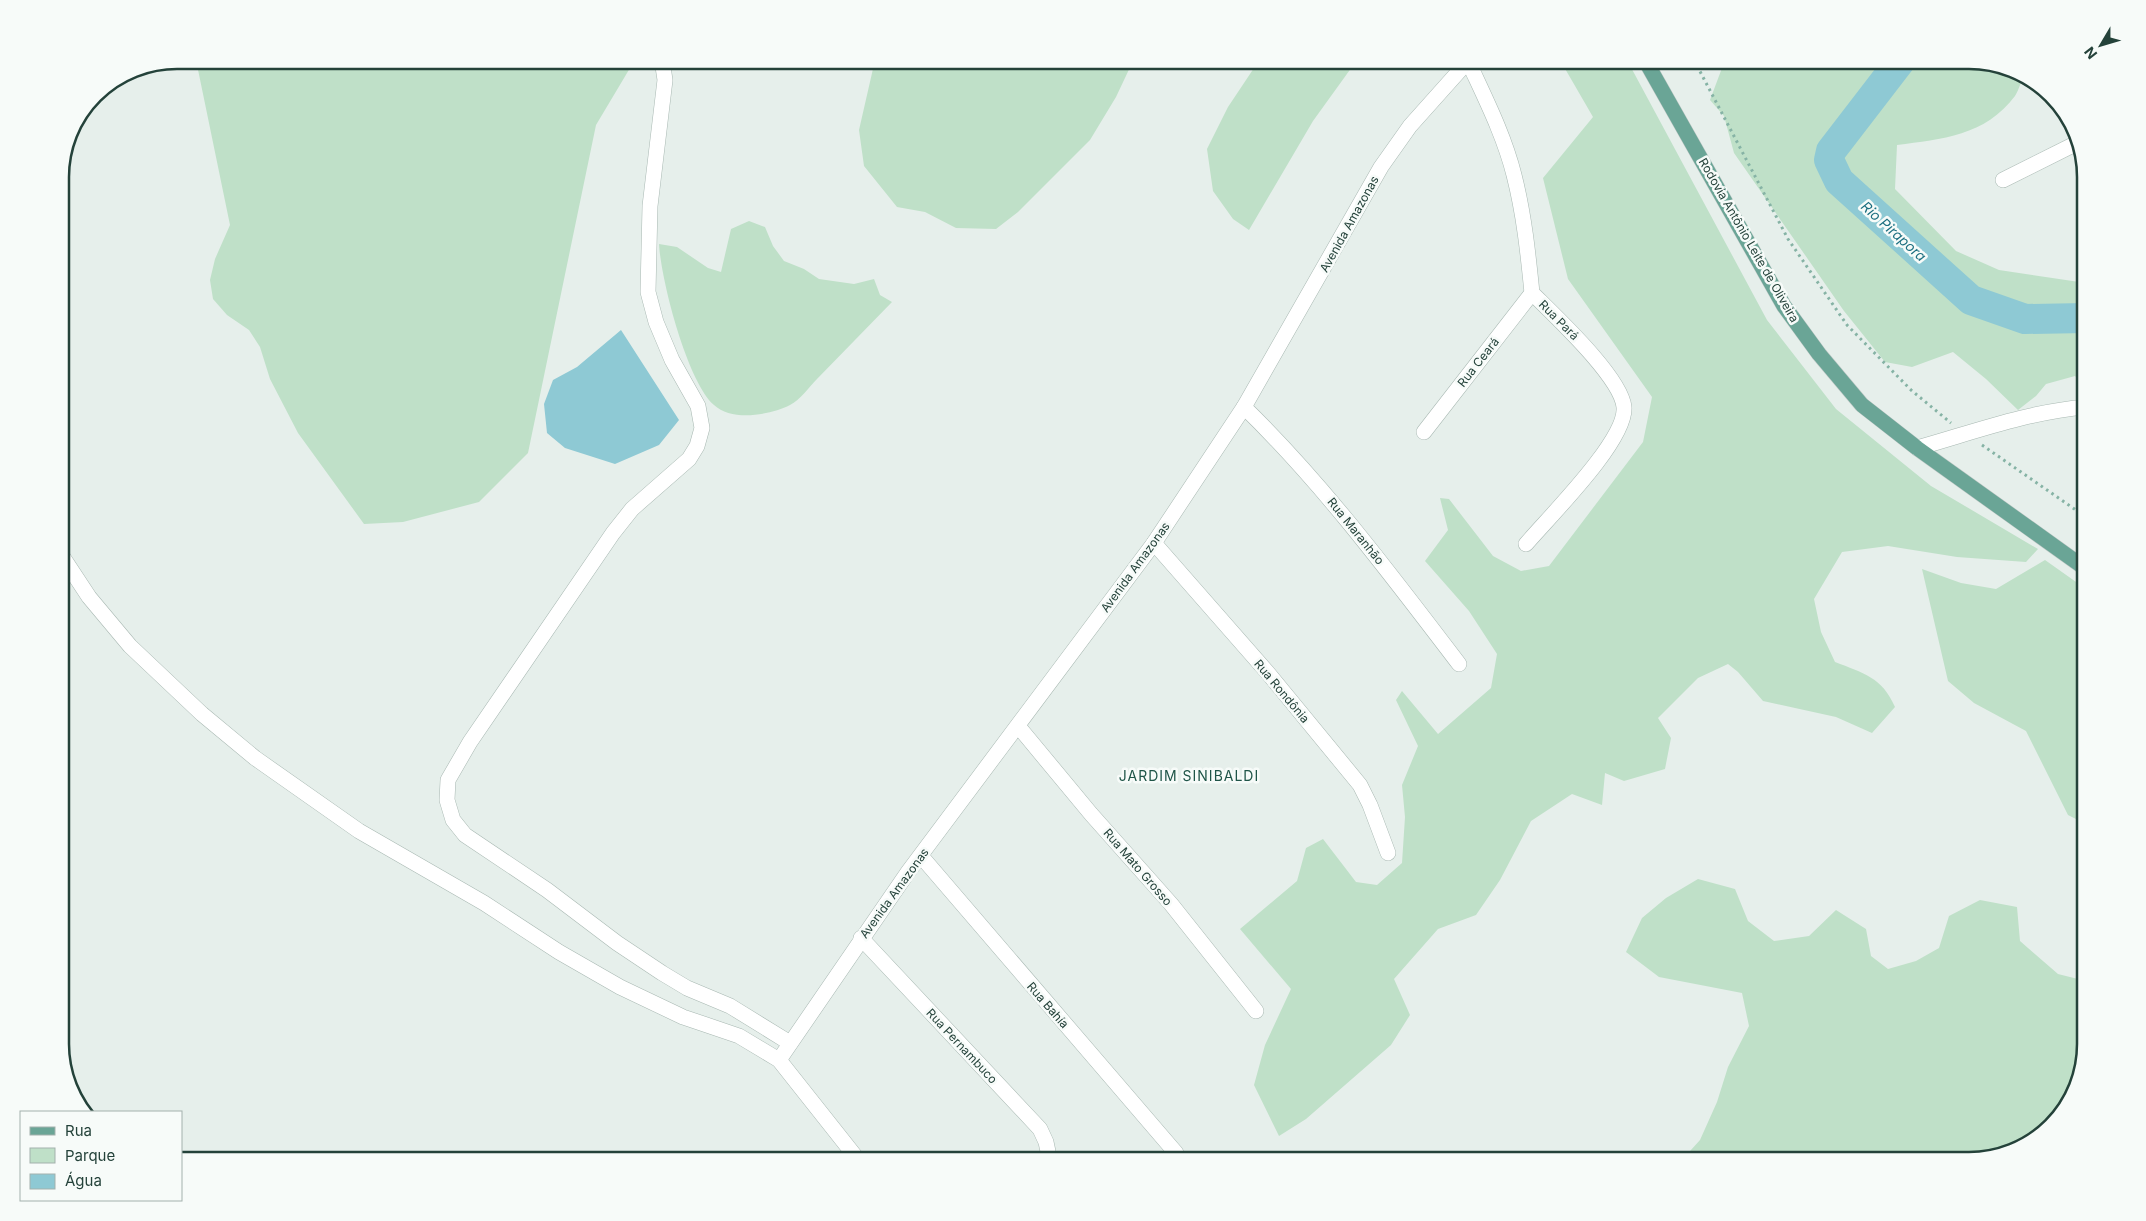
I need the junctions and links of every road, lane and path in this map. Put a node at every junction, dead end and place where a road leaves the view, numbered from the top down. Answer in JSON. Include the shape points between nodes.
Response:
{"nodes":[{"id":1,"x":663,"y":69,"type":"edge"},
{"id":2,"x":1460,"y":69,"type":"edge"},
{"id":3,"x":1472,"y":69,"type":"edge"},
{"id":4,"x":1650,"y":69,"type":"edge"},
{"id":5,"x":1699,"y":69,"type":"edge"},
{"id":6,"x":2072,"y":146,"type":"edge"},
{"id":7,"x":2003,"y":180,"type":"dead end"},
{"id":8,"x":1532,"y":293,"type":"junction"},
{"id":9,"x":1244,"y":407,"type":"junction"},
{"id":10,"x":2077,"y":408,"type":"edge"},
{"id":11,"x":1424,"y":432,"type":"dead end"},
{"id":12,"x":1967,"y":434,"type":"junction"},
{"id":13,"x":1917,"y":448,"type":"junction"},
{"id":14,"x":2077,"y":511,"type":"edge"},
{"id":15,"x":1154,"y":543,"type":"junction"},
{"id":16,"x":1526,"y":544,"type":"dead end"},
{"id":17,"x":2077,"y":563,"type":"edge"},
{"id":18,"x":69,"y":567,"type":"edge"},
{"id":19,"x":1459,"y":664,"type":"dead end"},
{"id":20,"x":1018,"y":726,"type":"junction"},
{"id":21,"x":1388,"y":853,"type":"dead end"},
{"id":22,"x":921,"y":856,"type":"junction"},
{"id":23,"x":861,"y":938,"type":"junction"},
{"id":24,"x":1256,"y":1011,"type":"dead end"},
{"id":25,"x":790,"y":1044,"type":"junction"},
{"id":26,"x":779,"y":1060,"type":"junction"},
{"id":27,"x":852,"y":1152,"type":"edge"},
{"id":28,"x":1048,"y":1152,"type":"edge"},
{"id":29,"x":1175,"y":1152,"type":"edge"}],
"edges":[{"from":1,"to":25,"type":"street","via":[[665,89],[650,206],[648,292],[672,360],[698,406],[702,428],[697,446],[689,459],[632,508],[613,533],[470,742],[448,780],[447,800],[453,820],[465,835],[687,988],[730,1006]]},
{"from":2,"to":9,"type":"street","name":"Avenida Amazonas","via":[[1410,126],[1381,168]]},
{"from":3,"to":8,"type":"street","name":"Rua Pará","via":[[1514,174],[1527,241]]},
{"from":4,"to":13,"type":"main road","name":"Rodovia Antônio Leite de Oliveira","via":[[1784,306],[1862,405]]},
{"from":5,"to":12,"type":"path","via":[[1788,239],[1848,325],[1911,390]]},
{"from":6,"to":7,"type":"street"},
{"from":8,"to":11,"type":"street","name":"Rua Ceará"},
{"from":8,"to":16,"type":"street","name":"Rua Pará","via":[[1584,346],[1614,383],[1624,406],[1622,425],[1608,448]]},
{"from":9,"to":15,"type":"street","name":"Avenida Amazonas"},
{"from":9,"to":19,"type":"street","name":"Rua Maranhão","via":[[1282,444],[1347,520]]},
{"from":10,"to":12,"type":"street","via":[[2008,420]]},
{"from":12,"to":13,"type":"street"},
{"from":12,"to":14,"type":"path"},
{"from":13,"to":17,"type":"main road","name":"Rodovia Antônio Leite de Oliveira"},
{"from":15,"to":20,"type":"street","name":"Avenida Amazonas"},
{"from":15,"to":21,"type":"street","name":"Rua Rondônia","via":[[1268,673],[1360,785]]},
{"from":18,"to":26,"type":"street","via":[[89,597],[130,646],[202,714],[320,804],[378,843],[484,903],[544,943],[620,987],[683,1017],[739,1036]]},
{"from":20,"to":22,"type":"street","name":"Avenida Amazonas"},
{"from":20,"to":24,"type":"street","name":"Rua Mato Grosso","via":[[1171,904]]},
{"from":22,"to":23,"type":"street","name":"Avenida Amazonas"},
{"from":22,"to":29,"type":"street","name":"Rua Bahía"},
{"from":23,"to":25,"type":"street","name":"Avenida Amazonas"},
{"from":23,"to":28,"type":"street","name":"Rua Pernambuco","via":[[1040,1129]]},
{"from":25,"to":26,"type":"street","name":"Avenida Amazonas"},
{"from":26,"to":27,"type":"street"}]}
